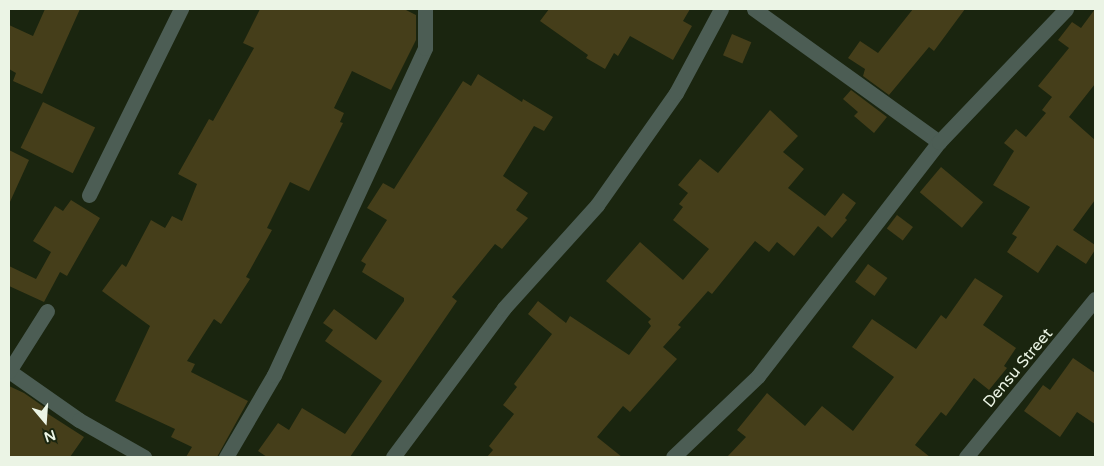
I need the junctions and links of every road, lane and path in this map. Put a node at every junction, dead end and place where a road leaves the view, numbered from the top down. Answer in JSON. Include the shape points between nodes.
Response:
{"nodes":[{"id":1,"x":181,"y":9,"type":"edge"},
{"id":2,"x":425,"y":9,"type":"edge"},
{"id":3,"x":721,"y":9,"type":"edge"},
{"id":4,"x":754,"y":9,"type":"edge"},
{"id":5,"x":1066,"y":9,"type":"edge"},
{"id":6,"x":939,"y":142,"type":"junction"},
{"id":7,"x":89,"y":195,"type":"dead end"},
{"id":8,"x":1095,"y":298,"type":"edge"},
{"id":9,"x":48,"y":311,"type":"dead end"},
{"id":10,"x":9,"y":371,"type":"edge"},
{"id":11,"x":144,"y":457,"type":"edge"},
{"id":12,"x":226,"y":457,"type":"edge"},
{"id":13,"x":393,"y":457,"type":"edge"},
{"id":14,"x":673,"y":457,"type":"edge"},
{"id":15,"x":966,"y":457,"type":"edge"}],
"edges":[{"from":1,"to":7,"type":"street"},
{"from":2,"to":12,"type":"street","via":[[425,48],[274,375]]},
{"from":3,"to":13,"type":"street","via":[[676,93],[597,205],[504,308]]},
{"from":4,"to":6,"type":"street"},
{"from":5,"to":6,"type":"street"},
{"from":6,"to":14,"type":"street","via":[[758,376]]},
{"from":8,"to":15,"type":"street","name":"Densu Street"},
{"from":9,"to":10,"type":"street"},
{"from":10,"to":11,"type":"street","via":[[79,420]]}]}
